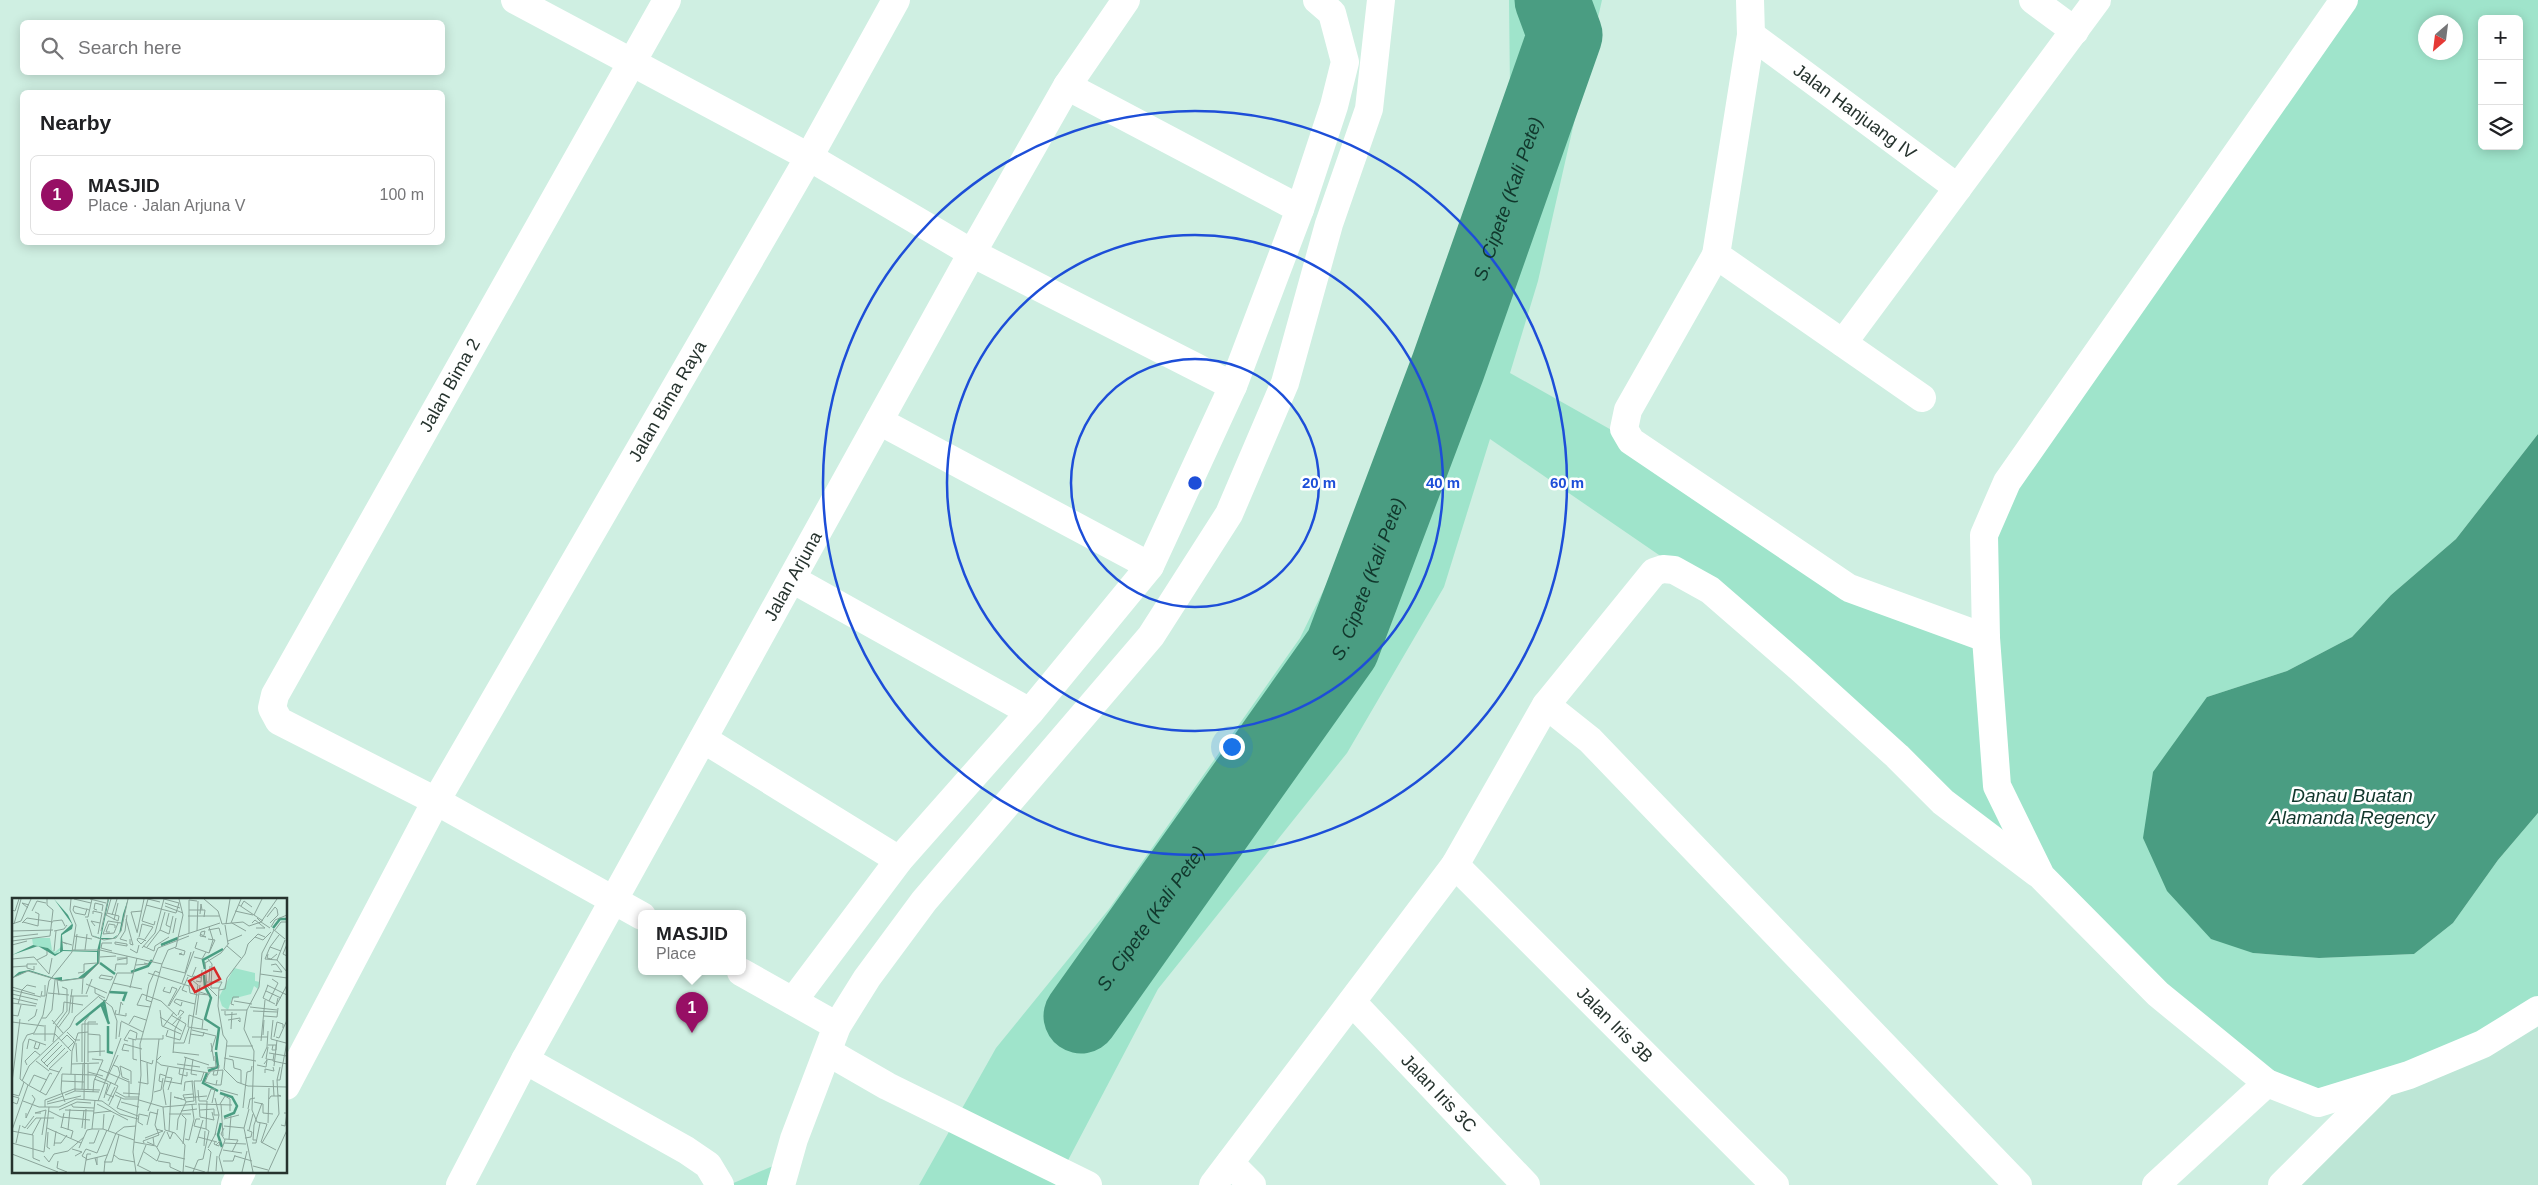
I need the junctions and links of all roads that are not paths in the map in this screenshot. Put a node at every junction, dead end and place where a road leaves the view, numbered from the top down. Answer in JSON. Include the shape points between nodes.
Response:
{"nodes":[{"id":1,"x":515,"y":0,"type":"edge"},
{"id":2,"x":667,"y":0,"type":"edge"},
{"id":3,"x":896,"y":0,"type":"edge"},
{"id":4,"x":1126,"y":0,"type":"edge"},
{"id":5,"x":1317,"y":0,"type":"edge"},
{"id":6,"x":1381,"y":0,"type":"edge"},
{"id":7,"x":1750,"y":0,"type":"edge"},
{"id":8,"x":2033,"y":0,"type":"edge"},
{"id":9,"x":2097,"y":0,"type":"edge"},
{"id":10,"x":2344,"y":0,"type":"edge"},
{"id":11,"x":2075,"y":31,"type":"junction"},
{"id":12,"x":1751,"y":34,"type":"junction"},
{"id":13,"x":631,"y":64,"type":"junction"},
{"id":14,"x":1067,"y":86,"type":"junction"},
{"id":15,"x":809,"y":157,"type":"junction"},
{"id":16,"x":1958,"y":188,"type":"junction"},
{"id":17,"x":1300,"y":209,"type":"junction"},
{"id":18,"x":972,"y":253,"type":"junction"},
{"id":19,"x":1716,"y":255,"type":"junction"},
{"id":20,"x":1843,"y":343,"type":"junction"},
{"id":21,"x":1233,"y":386,"type":"junction"},
{"id":22,"x":1922,"y":398,"type":"dead end"},
{"id":23,"x":879,"y":420,"type":"junction"},
{"id":24,"x":1150,"y":566,"type":"junction"},
{"id":25,"x":792,"y":579,"type":"junction"},
{"id":26,"x":1986,"y":638,"type":"junction"},
{"id":27,"x":1546,"y":705,"type":"junction"},
{"id":28,"x":1030,"y":712,"type":"junction"},
{"id":29,"x":703,"y":740,"type":"junction"},
{"id":30,"x":436,"y":801,"type":"junction"},
{"id":31,"x":899,"y":860,"type":"junction"},
{"id":32,"x":1455,"y":865,"type":"junction"},
{"id":33,"x":2041,"y":876,"type":"junction"},
{"id":34,"x":614,"y":900,"type":"junction"},
{"id":35,"x":638,"y":914,"type":"edge"},
{"id":36,"x":746,"y":975,"type":"edge"},
{"id":37,"x":793,"y":1001,"type":"junction"},
{"id":38,"x":1352,"y":1002,"type":"junction"},
{"id":39,"x":2538,"y":1010,"type":"edge"},
{"id":40,"x":837,"y":1026,"type":"junction"},
{"id":41,"x":828,"y":1052,"type":"junction"},
{"id":42,"x":525,"y":1060,"type":"junction"},
{"id":43,"x":288,"y":1082,"type":"edge"},
{"id":44,"x":2267,"y":1083,"type":"junction"},
{"id":45,"x":2382,"y":1085,"type":"junction"},
{"id":46,"x":1230,"y":1163,"type":"junction"},
{"id":47,"x":242,"y":1172,"type":"edge"},
{"id":48,"x":235,"y":1185,"type":"edge"},
{"id":49,"x":460,"y":1185,"type":"edge"},
{"id":50,"x":720,"y":1185,"type":"edge"},
{"id":51,"x":781,"y":1185,"type":"edge"},
{"id":52,"x":1087,"y":1185,"type":"edge"},
{"id":53,"x":1213,"y":1185,"type":"edge"},
{"id":54,"x":1252,"y":1185,"type":"edge"},
{"id":55,"x":1526,"y":1185,"type":"edge"},
{"id":56,"x":1775,"y":1185,"type":"edge"},
{"id":57,"x":2018,"y":1185,"type":"edge"},
{"id":58,"x":2156,"y":1185,"type":"edge"},
{"id":59,"x":2282,"y":1185,"type":"edge"}],
"edges":[{"from":1,"to":13,"type":"street"},
{"from":2,"to":13,"type":"street","name":"Jalan Bima 2"},
{"from":3,"to":15,"type":"street","name":"Jalan Bima Raya"},
{"from":4,"to":14,"type":"street","name":"Jalan Arjuna"},
{"from":5,"to":17,"type":"street","via":[[1332,13],[1345,62]]},
{"from":6,"to":40,"type":"street","via":[[1369,109],[1329,224],[1285,383],[1230,514],[1150,636],[924,901],[867,978]]},
{"from":7,"to":12,"type":"street"},
{"from":8,"to":11,"type":"street"},
{"from":9,"to":11,"type":"street"},
{"from":10,"to":26,"type":"street","via":[[2007,482],[1984,534]]},
{"from":11,"to":16,"type":"street"},
{"from":12,"to":16,"type":"street","name":"Jalan Hanjuang IV"},
{"from":12,"to":19,"type":"street"},
{"from":13,"to":15,"type":"street"},
{"from":13,"to":30,"type":"street","name":"Jalan Bima 2","via":[[275,695],[272,708],[279,721]]},
{"from":14,"to":17,"type":"street"},
{"from":14,"to":18,"type":"street","name":"Jalan Arjuna"},
{"from":15,"to":18,"type":"street"},
{"from":15,"to":30,"type":"street","name":"Jalan Bima Raya"},
{"from":16,"to":20,"type":"street"},
{"from":17,"to":21,"type":"street"},
{"from":18,"to":21,"type":"street"},
{"from":18,"to":23,"type":"street","name":"Jalan Arjuna"},
{"from":19,"to":20,"type":"street"},
{"from":19,"to":26,"type":"street","via":[[1628,410],[1624,429],[1631,441],[1849,588]]},
{"from":20,"to":22,"type":"street"},
{"from":21,"to":24,"type":"street"},
{"from":23,"to":24,"type":"street"},
{"from":23,"to":25,"type":"street","name":"Jalan Arjuna"},
{"from":24,"to":28,"type":"street"},
{"from":25,"to":28,"type":"street"},
{"from":25,"to":29,"type":"street","name":"Jalan Arjuna"},
{"from":26,"to":33,"type":"street","via":[[1997,786]]},
{"from":27,"to":32,"type":"street"},
{"from":27,"to":33,"type":"street","via":[[1654,572],[1674,570],[1710,590],[1801,669],[1943,802]]},
{"from":27,"to":57,"type":"street","via":[[1590,740]]},
{"from":28,"to":31,"type":"street"},
{"from":29,"to":31,"type":"street"},
{"from":29,"to":34,"type":"street","name":"Jalan Arjuna"},
{"from":30,"to":34,"type":"street"},
{"from":30,"to":43,"type":"street","name":"Jalan Bima Raya"},
{"from":31,"to":37,"type":"street"},
{"from":32,"to":38,"type":"street"},
{"from":32,"to":56,"type":"street","name":"Jalan Iris 3B"},
{"from":33,"to":44,"type":"street","via":[[2158,994]]},
{"from":34,"to":35,"type":"street"},
{"from":34,"to":42,"type":"street","name":"Jalan Arjuna"},
{"from":36,"to":37,"type":"street"},
{"from":37,"to":40,"type":"street"},
{"from":38,"to":46,"type":"street"},
{"from":38,"to":55,"type":"street","name":"Jalan Iris 3C"},
{"from":39,"to":45,"type":"street","via":[[2483,1044]]},
{"from":40,"to":41,"type":"street"},
{"from":41,"to":51,"type":"street","via":[[794,1138]]},
{"from":41,"to":52,"type":"street","via":[[887,1086]]},
{"from":42,"to":49,"type":"street","name":"Jalan Arjuna"},
{"from":42,"to":50,"type":"street","via":[[686,1150],[708,1165]]},
{"from":44,"to":45,"type":"street","via":[[2318,1102]]},
{"from":44,"to":58,"type":"street"},
{"from":45,"to":59,"type":"street"},
{"from":46,"to":53,"type":"street"},
{"from":46,"to":54,"type":"street"},
{"from":47,"to":48,"type":"street"}]}
